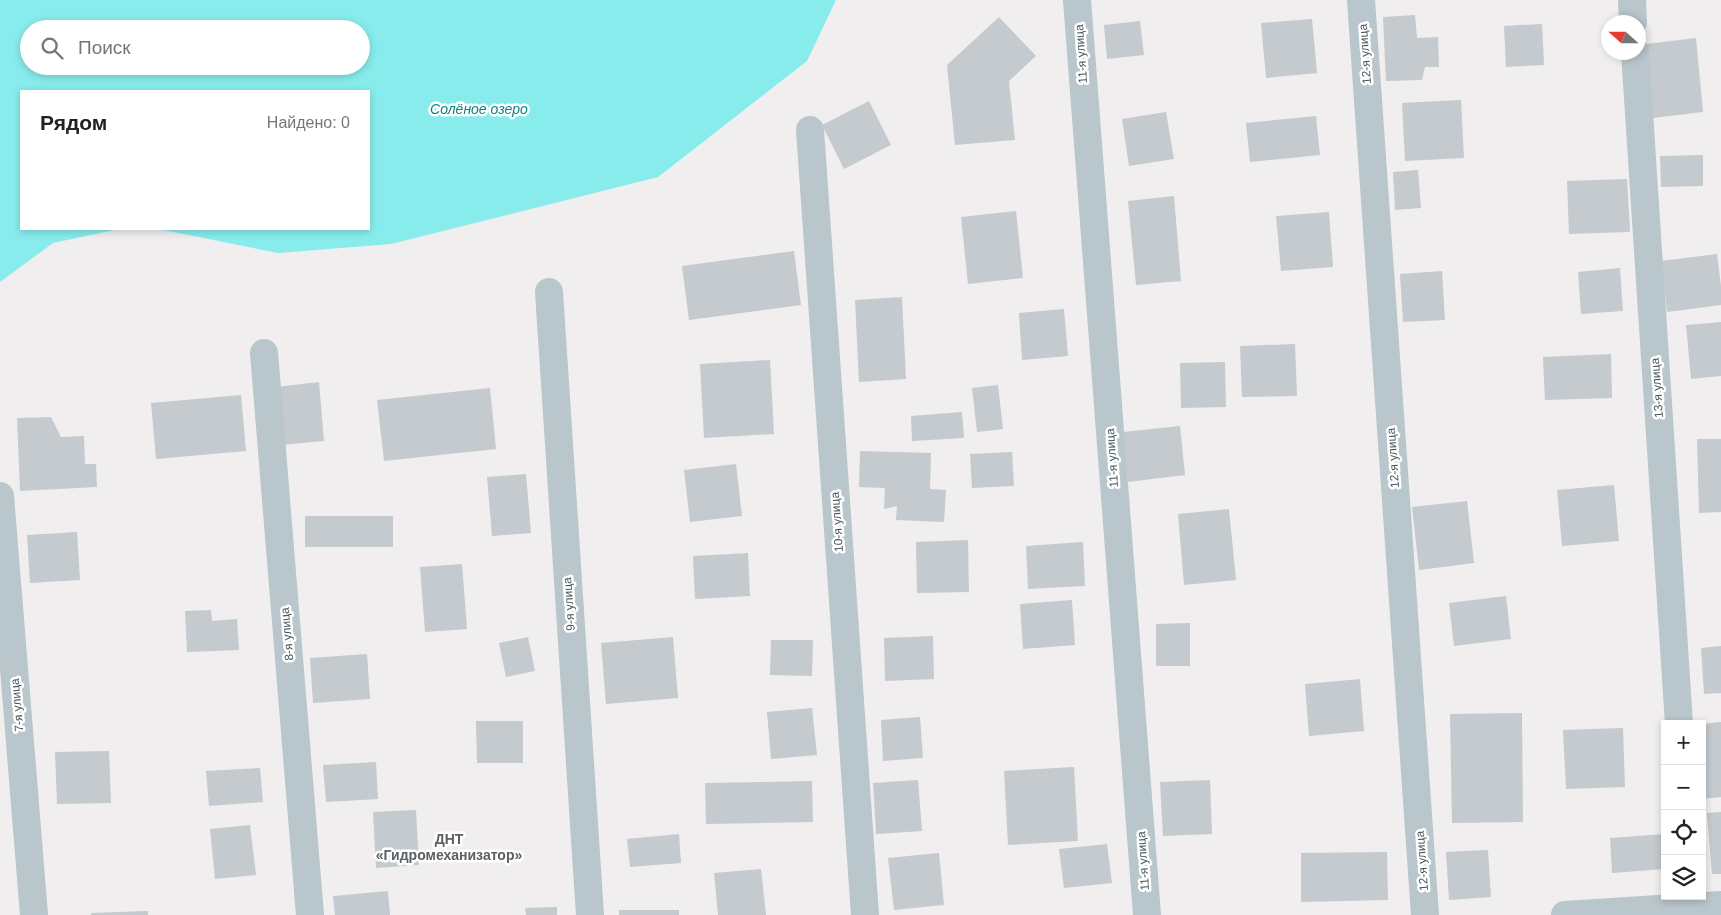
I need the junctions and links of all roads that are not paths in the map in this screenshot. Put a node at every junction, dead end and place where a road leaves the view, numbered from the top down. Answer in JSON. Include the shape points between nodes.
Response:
{"nodes":[{"id":1,"x":1077,"y":0,"type":"edge"},
{"id":2,"x":1361,"y":0,"type":"edge"},
{"id":3,"x":1632,"y":0,"type":"edge"},
{"id":4,"x":1633,"y":15,"type":"edge"},
{"id":5,"x":1636,"y":60,"type":"edge"},
{"id":6,"x":810,"y":130,"type":"dead end"},
{"id":7,"x":549,"y":292,"type":"dead end"},
{"id":8,"x":264,"y":352,"type":"dead end"},
{"id":9,"x":0,"y":496,"type":"edge"},
{"id":10,"x":1679,"y":720,"type":"edge"},
{"id":11,"x":1721,"y":904,"type":"edge"},
{"id":12,"x":1690,"y":906,"type":"edge"},
{"id":13,"x":34,"y":915,"type":"edge"},
{"id":14,"x":310,"y":915,"type":"edge"},
{"id":15,"x":590,"y":915,"type":"edge"},
{"id":16,"x":865,"y":915,"type":"edge"},
{"id":17,"x":1147,"y":915,"type":"edge"},
{"id":18,"x":1425,"y":915,"type":"edge"},
{"id":19,"x":1565,"y":915,"type":"edge"}],
"edges":[{"from":1,"to":17,"type":"street","name":"11-я улица"},
{"from":2,"to":18,"type":"street","name":"12-я улица"},
{"from":3,"to":4,"type":"street"},
{"from":5,"to":10,"type":"street","name":"13-я улица"},
{"from":6,"to":16,"type":"street","name":"10-я улица"},
{"from":7,"to":15,"type":"street","name":"9-я улица"},
{"from":8,"to":14,"type":"street","name":"8-я улица"},
{"from":9,"to":13,"type":"street","name":"7-я улица"},
{"from":11,"to":12,"type":"street"},
{"from":12,"to":19,"type":"street"}]}
